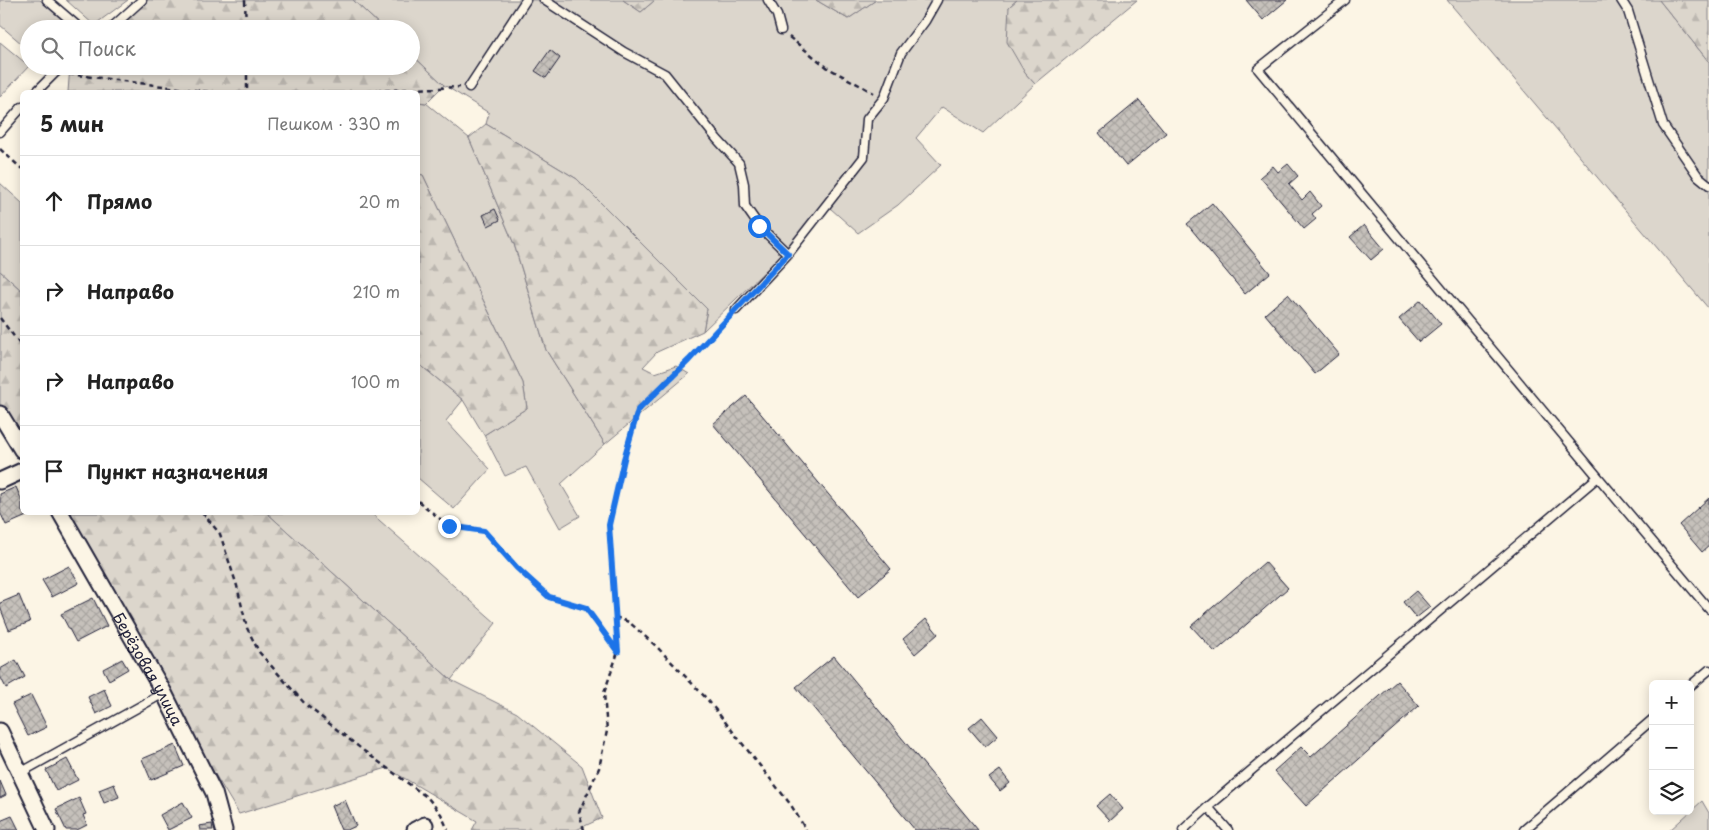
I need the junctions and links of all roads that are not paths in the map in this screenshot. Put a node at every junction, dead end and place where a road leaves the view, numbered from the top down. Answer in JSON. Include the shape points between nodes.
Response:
{"nodes":[{"id":1,"x":46,"y":0,"type":"edge"},
{"id":2,"x":142,"y":0,"type":"edge"},
{"id":3,"x":526,"y":0,"type":"edge"},
{"id":4,"x":544,"y":0,"type":"edge"},
{"id":5,"x":768,"y":0,"type":"edge"},
{"id":6,"x":938,"y":0,"type":"edge"},
{"id":7,"x":1345,"y":0,"type":"edge"},
{"id":8,"x":1621,"y":0,"type":"edge"},
{"id":9,"x":70,"y":20,"type":"edge"},
{"id":10,"x":120,"y":20,"type":"edge"},
{"id":11,"x":781,"y":30,"type":"road end"},
{"id":12,"x":53,"y":75,"type":"edge"},
{"id":13,"x":469,"y":87,"type":"road end"},
{"id":14,"x":38,"y":90,"type":"edge"},
{"id":15,"x":20,"y":109,"type":"edge"},
{"id":16,"x":0,"y":132,"type":"edge"},
{"id":17,"x":1709,"y":185,"type":"edge"},
{"id":18,"x":788,"y":254,"type":"junction"},
{"id":19,"x":736,"y":310,"type":"road end"},
{"id":20,"x":0,"y":414,"type":"edge"},
{"id":21,"x":20,"y":447,"type":"edge"},
{"id":22,"x":20,"y":472,"type":"edge"},
{"id":23,"x":1598,"y":476,"type":"junction"},
{"id":24,"x":0,"y":481,"type":"edge"},
{"id":25,"x":62,"y":515,"type":"edge"},
{"id":26,"x":1709,"y":609,"type":"edge"},
{"id":27,"x":1709,"y":670,"type":"edge"},
{"id":28,"x":1694,"y":683,"type":"edge"},
{"id":29,"x":164,"y":694,"type":"junction"},
{"id":30,"x":1649,"y":721,"type":"edge"},
{"id":31,"x":0,"y":731,"type":"edge"},
{"id":32,"x":20,"y":773,"type":"junction"},
{"id":33,"x":1208,"y":807,"type":"junction"},
{"id":34,"x":46,"y":830,"type":"edge"},
{"id":35,"x":224,"y":830,"type":"edge"},
{"id":36,"x":1183,"y":830,"type":"edge"},
{"id":37,"x":1228,"y":830,"type":"edge"},
{"id":38,"x":1524,"y":830,"type":"edge"}],
"edges":[{"from":1,"to":9,"type":"lane"},
{"from":2,"to":10,"type":"lane"},
{"from":3,"to":13,"type":"lane"},
{"from":4,"to":18,"type":"lane","via":[[624,52],[665,74],[739,163],[745,206],[759,226]]},
{"from":5,"to":11,"type":"lane"},
{"from":6,"to":18,"type":"lane","via":[[901,53],[884,98],[867,119],[864,156]]},
{"from":7,"to":23,"type":"lane","via":[[1258,69]]},
{"from":8,"to":17,"type":"lane","via":[[1628,11],[1664,124],[1698,176]]},
{"from":12,"to":14,"type":"lane"},
{"from":15,"to":16,"type":"lane"},
{"from":18,"to":19,"type":"lane"},
{"from":20,"to":21,"type":"street"},
{"from":22,"to":24,"type":"street"},
{"from":23,"to":26,"type":"lane"},
{"from":23,"to":33,"type":"lane"},
{"from":25,"to":29,"type":"street","name":"Берёзовая улица"},
{"from":27,"to":28,"type":"lane"},
{"from":29,"to":32,"type":"lane"},
{"from":29,"to":35,"type":"street","name":"Берёзовая улица","via":[[214,793]]},
{"from":30,"to":38,"type":"lane"},
{"from":31,"to":32,"type":"street"},
{"from":32,"to":34,"type":"street"},
{"from":33,"to":36,"type":"lane"},
{"from":33,"to":37,"type":"lane"}]}
